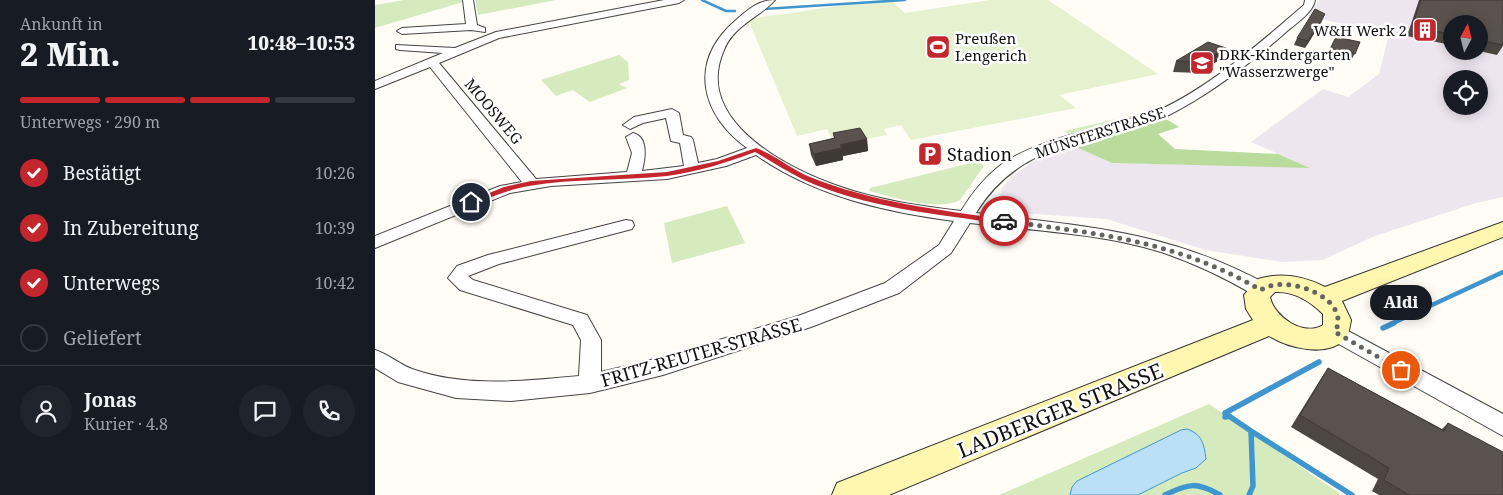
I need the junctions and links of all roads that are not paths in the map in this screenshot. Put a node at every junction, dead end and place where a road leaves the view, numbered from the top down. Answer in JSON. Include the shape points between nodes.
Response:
{"nodes":[{"id":1,"x":468,"y":0,"type":"edge"},
{"id":2,"x":619,"y":0,"type":"edge"},
{"id":3,"x":679,"y":0,"type":"edge"},
{"id":4,"x":770,"y":0,"type":"edge"},
{"id":5,"x":1310,"y":0,"type":"edge"},
{"id":6,"x":656,"y":2,"type":"edge"},
{"id":7,"x":625,"y":10,"type":"junction"},
{"id":8,"x":472,"y":27,"type":"junction"},
{"id":9,"x":402,"y":31,"type":"dead end"},
{"id":10,"x":496,"y":35,"type":"junction"},
{"id":11,"x":399,"y":47,"type":"dead end"},
{"id":12,"x":457,"y":50,"type":"junction"},
{"id":13,"x":431,"y":61,"type":"junction"},
{"id":14,"x":375,"y":85,"type":"edge"},
{"id":15,"x":756,"y":150,"type":"junction"},
{"id":16,"x":692,"y":170,"type":"junction"},
{"id":17,"x":634,"y":176,"type":"junction"},
{"id":18,"x":531,"y":183,"type":"junction"},
{"id":19,"x":968,"y":216,"type":"junction"},
{"id":20,"x":626,"y":225,"type":"dead end"},
{"id":21,"x":1503,"y":229,"type":"edge"},
{"id":22,"x":375,"y":242,"type":"edge"},
{"id":23,"x":1261,"y":290,"type":"junction"},
{"id":24,"x":1323,"y":298,"type":"junction"},
{"id":25,"x":1271,"y":324,"type":"junction"},
{"id":26,"x":1335,"y":332,"type":"junction"},
{"id":27,"x":375,"y":358,"type":"edge"},
{"id":28,"x":591,"y":384,"type":"junction"},
{"id":29,"x":1503,"y":426,"type":"edge"},
{"id":30,"x":849,"y":495,"type":"edge"}],
"edges":[{"from":1,"to":8,"type":"street"},
{"from":2,"to":7,"type":"street"},
{"from":3,"to":6,"type":"street"},
{"from":4,"to":15,"type":"street","via":[[743,18],[724,38],[714,55],[710,75],[717,107],[735,132]]},
{"from":5,"to":19,"type":"street","name":"MÜNSTERSTRASSE","via":[[1309,6],[1275,36],[1207,87],[1161,114],[1064,142],[1017,161],[981,192]]},
{"from":6,"to":7,"type":"street"},
{"from":7,"to":10,"type":"street"},
{"from":8,"to":9,"type":"street"},
{"from":8,"to":10,"type":"street"},
{"from":10,"to":12,"type":"street"},
{"from":11,"to":12,"type":"street"},
{"from":12,"to":13,"type":"street"},
{"from":13,"to":14,"type":"street"},
{"from":13,"to":18,"type":"street","name":"MOOSWEG"},
{"from":15,"to":16,"type":"street"},
{"from":15,"to":19,"type":"street","via":[[805,178],[832,188],[889,204]]},
{"from":16,"to":17,"type":"street"},
{"from":16,"to":17,"type":"street","via":[[686,140],[676,138],[672,113],[639,120],[632,131],[639,153]]},
{"from":17,"to":18,"type":"street"},
{"from":18,"to":22,"type":"street","via":[[486,195]]},
{"from":19,"to":23,"type":"street","via":[[1153,244],[1210,263]]},
{"from":19,"to":28,"type":"street","name":"FRITZ-REUTER-STRASSE","via":[[945,249],[893,288],[785,328],[663,366]]},
{"from":20,"to":28,"type":"street","via":[[494,259],[463,270],[457,278],[467,285],[580,320],[591,340]]},
{"from":21,"to":24,"type":"main road"},
{"from":23,"to":24,"type":"main road","via":[[1277,283],[1288,284],[1301,286]]},
{"from":23,"to":25,"type":"main road","via":[[1256,302]]},
{"from":24,"to":26,"type":"main road","via":[[1338,316],[1339,325]]},
{"from":25,"to":26,"type":"main road","via":[[1306,339],[1328,337]]},
{"from":25,"to":30,"type":"main road","name":"LADBERGER STRASSE"},
{"from":26,"to":29,"type":"street"},
{"from":27,"to":28,"type":"street","name":"FRITZ-REUTER-STRASSE","via":[[407,376],[456,389],[511,392]]}]}
